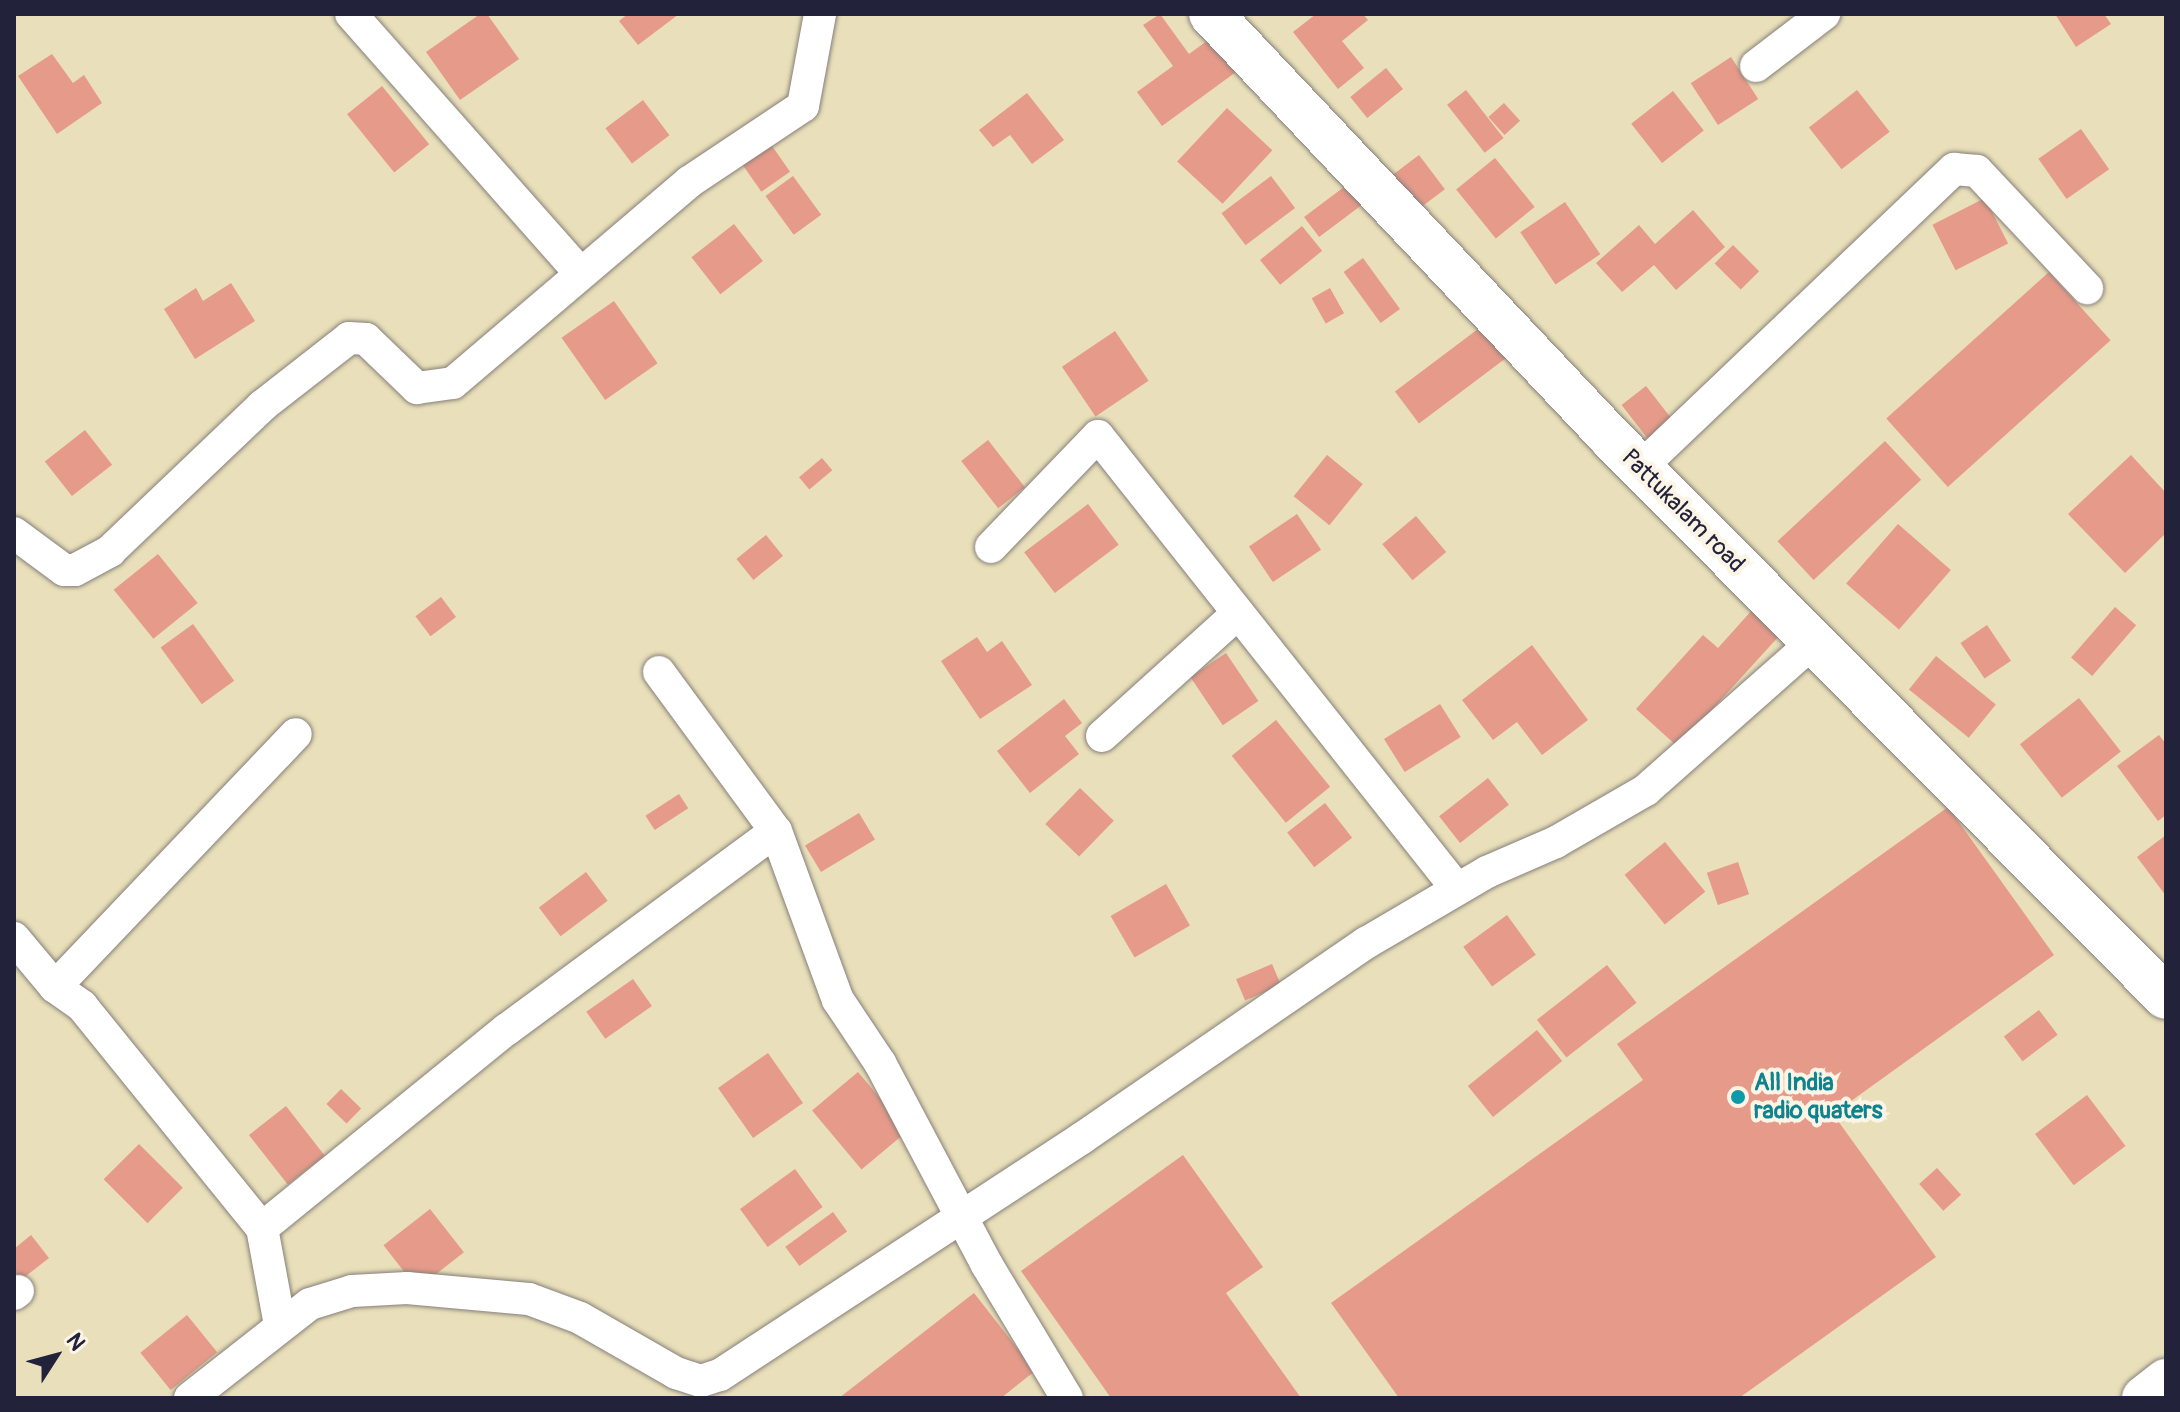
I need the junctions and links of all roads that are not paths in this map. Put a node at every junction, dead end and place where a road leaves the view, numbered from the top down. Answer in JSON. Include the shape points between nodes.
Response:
{"nodes":[{"id":1,"x":351,"y":14,"type":"edge"},
{"id":2,"x":820,"y":14,"type":"edge"},
{"id":3,"x":1211,"y":14,"type":"edge"},
{"id":4,"x":1824,"y":14,"type":"edge"},
{"id":5,"x":1756,"y":66,"type":"dead end"},
{"id":6,"x":580,"y":273,"type":"junction"},
{"id":7,"x":2087,"y":288,"type":"dead end"},
{"id":8,"x":1640,"y":468,"type":"junction"},
{"id":9,"x":14,"y":533,"type":"edge"},
{"id":10,"x":991,"y":547,"type":"dead end"},
{"id":11,"x":1238,"y":613,"type":"junction"},
{"id":12,"x":1813,"y":642,"type":"junction"},
{"id":13,"x":659,"y":672,"type":"dead end"},
{"id":14,"x":296,"y":734,"type":"dead end"},
{"id":15,"x":1102,"y":736,"type":"dead end"},
{"id":16,"x":776,"y":831,"type":"junction"},
{"id":17,"x":1457,"y":889,"type":"junction"},
{"id":18,"x":14,"y":938,"type":"edge"},
{"id":19,"x":55,"y":987,"type":"junction"},
{"id":20,"x":2166,"y":997,"type":"edge"},
{"id":21,"x":963,"y":1216,"type":"junction"},
{"id":22,"x":262,"y":1228,"type":"junction"},
{"id":23,"x":280,"y":1325,"type":"junction"},
{"id":24,"x":2166,"y":1381,"type":"edge"},
{"id":25,"x":190,"y":1398,"type":"edge"},
{"id":26,"x":1067,"y":1398,"type":"edge"},
{"id":27,"x":2144,"y":1398,"type":"edge"}],
"edges":[{"from":1,"to":6,"type":"street"},
{"from":2,"to":6,"type":"street","via":[[803,106],[689,182]]},
{"from":3,"to":8,"type":"main road","name":"Pattukalam road"},
{"from":4,"to":5,"type":"street"},
{"from":6,"to":9,"type":"street","via":[[453,383],[417,388],[366,339],[349,338],[262,406],[110,551],[75,570],[52,564]]},
{"from":7,"to":8,"type":"street","via":[[1977,171],[1954,169]]},
{"from":8,"to":12,"type":"main road","name":"Pattukalam road"},
{"from":10,"to":11,"type":"street","via":[[1098,436]]},
{"from":11,"to":15,"type":"street"},
{"from":11,"to":17,"type":"street"},
{"from":12,"to":17,"type":"street","via":[[1646,790],[1556,842]]},
{"from":12,"to":20,"type":"main road","name":"Pattukalam road"},
{"from":13,"to":16,"type":"street"},
{"from":14,"to":19,"type":"street"},
{"from":16,"to":21,"type":"street","via":[[838,1000],[880,1063]]},
{"from":16,"to":22,"type":"street","via":[[506,1030]]},
{"from":17,"to":21,"type":"street","via":[[1316,976]]},
{"from":18,"to":19,"type":"street"},
{"from":19,"to":22,"type":"street","via":[[82,1006]]},
{"from":21,"to":23,"type":"street","via":[[720,1375],[701,1381],[676,1373],[580,1318],[529,1299],[407,1288],[352,1291],[310,1304]]},
{"from":21,"to":26,"type":"street"},
{"from":22,"to":23,"type":"street"},
{"from":23,"to":25,"type":"street"},
{"from":24,"to":27,"type":"main road"}]}
